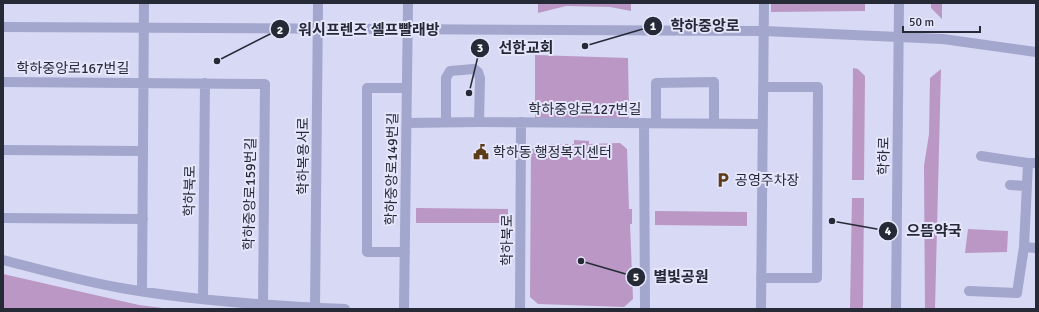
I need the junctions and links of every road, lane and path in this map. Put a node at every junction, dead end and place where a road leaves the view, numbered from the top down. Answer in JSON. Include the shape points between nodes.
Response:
{"nodes":[{"id":1,"x":144,"y":3,"type":"edge"},
{"id":2,"x":318,"y":3,"type":"edge"},
{"id":3,"x":408,"y":3,"type":"edge"},
{"id":4,"x":764,"y":3,"type":"edge"},
{"id":5,"x":899,"y":3,"type":"edge"},
{"id":6,"x":3,"y":27,"type":"edge"},
{"id":7,"x":144,"y":28,"type":"junction"},
{"id":8,"x":318,"y":29,"type":"junction"},
{"id":9,"x":408,"y":29,"type":"junction"},
{"id":10,"x":764,"y":31,"type":"junction"},
{"id":11,"x":899,"y":36,"type":"junction"},
{"id":12,"x":1036,"y":52,"type":"edge"},
{"id":13,"x":3,"y":82,"type":"edge"},
{"id":14,"x":144,"y":82,"type":"junction"},
{"id":15,"x":205,"y":83,"type":"junction"},
{"id":16,"x":763,"y":87,"type":"junction"},
{"id":17,"x":408,"y":88,"type":"junction"},
{"id":18,"x":446,"y":122,"type":"junction"},
{"id":19,"x":479,"y":122,"type":"junction"},
{"id":20,"x":521,"y":122,"type":"junction"},
{"id":21,"x":407,"y":123,"type":"junction"},
{"id":22,"x":644,"y":123,"type":"junction"},
{"id":23,"x":656,"y":123,"type":"junction"},
{"id":24,"x":714,"y":124,"type":"junction"},
{"id":25,"x":763,"y":124,"type":"junction"},
{"id":26,"x":3,"y":150,"type":"edge"},
{"id":27,"x":143,"y":151,"type":"junction"},
{"id":28,"x":981,"y":156,"type":"dead end"},
{"id":29,"x":1032,"y":163,"type":"edge"},
{"id":30,"x":1010,"y":185,"type":"dead end"},
{"id":31,"x":1026,"y":186,"type":"junction"},
{"id":32,"x":3,"y":218,"type":"edge"},
{"id":33,"x":143,"y":219,"type":"junction"},
{"id":34,"x":1024,"y":247,"type":"junction"},
{"id":35,"x":1036,"y":248,"type":"edge"},
{"id":36,"x":405,"y":252,"type":"junction"},
{"id":37,"x":3,"y":260,"type":"edge"},
{"id":38,"x":761,"y":278,"type":"junction"},
{"id":39,"x":142,"y":290,"type":"junction"},
{"id":40,"x":969,"y":291,"type":"dead end"},
{"id":41,"x":203,"y":299,"type":"junction"},
{"id":42,"x":263,"y":304,"type":"junction"},
{"id":43,"x":315,"y":308,"type":"edge"},
{"id":44,"x":345,"y":309,"type":"edge"},
{"id":45,"x":404,"y":309,"type":"edge"},
{"id":46,"x":520,"y":309,"type":"edge"},
{"id":47,"x":645,"y":309,"type":"edge"},
{"id":48,"x":761,"y":309,"type":"edge"},
{"id":49,"x":896,"y":309,"type":"edge"}],
"edges":[{"from":1,"to":7,"type":"street","name":"학하중앙로167번길"},
{"from":2,"to":8,"type":"street","name":"학하복용서로"},
{"from":3,"to":9,"type":"street","name":"학하중앙로149번길"},
{"from":4,"to":10,"type":"street"},
{"from":5,"to":11,"type":"street","name":"학하로"},
{"from":6,"to":7,"type":"street"},
{"from":7,"to":8,"type":"street"},
{"from":7,"to":14,"type":"street","name":"학하중앙로167번길"},
{"from":8,"to":9,"type":"street"},
{"from":8,"to":43,"type":"street","name":"학하복용서로"},
{"from":9,"to":10,"type":"street"},
{"from":9,"to":17,"type":"street","name":"학하중앙로149번길"},
{"from":10,"to":11,"type":"street"},
{"from":10,"to":16,"type":"street"},
{"from":11,"to":12,"type":"street","via":[[943,39]]},
{"from":11,"to":49,"type":"street","name":"학하로"},
{"from":13,"to":14,"type":"street","name":"학하중앙로167번길"},
{"from":14,"to":15,"type":"street"},
{"from":14,"to":27,"type":"street","name":"학하중앙로167번길"},
{"from":15,"to":41,"type":"street","name":"학하북로"},
{"from":15,"to":42,"type":"street","name":"학하중앙로159번길","via":[[265,84]]},
{"from":16,"to":25,"type":"street"},
{"from":16,"to":38,"type":"street","via":[[818,87],[817,278]]},
{"from":17,"to":21,"type":"street","name":"학하중앙로149번길"},
{"from":17,"to":36,"type":"street","via":[[367,88],[367,252]]},
{"from":18,"to":19,"type":"street","name":"학하중앙로127번길"},
{"from":18,"to":19,"type":"street","via":[[447,74],[450,70],[474,69],[480,78]]},
{"from":18,"to":21,"type":"street","name":"학하중앙로127번길"},
{"from":19,"to":20,"type":"street","name":"학하중앙로127번길"},
{"from":20,"to":22,"type":"street","name":"학하중앙로127번길"},
{"from":20,"to":46,"type":"street","name":"학하북로"},
{"from":21,"to":36,"type":"street","name":"학하중앙로149번길"},
{"from":22,"to":23,"type":"street","name":"학하중앙로127번길"},
{"from":22,"to":47,"type":"street"},
{"from":23,"to":24,"type":"street","name":"학하중앙로127번길"},
{"from":23,"to":24,"type":"street","via":[[656,83],[714,82]]},
{"from":24,"to":25,"type":"street","name":"학하중앙로127번길"},
{"from":25,"to":38,"type":"street"},
{"from":26,"to":27,"type":"street"},
{"from":27,"to":33,"type":"street","name":"학하중앙로167번길"},
{"from":28,"to":29,"type":"street"},
{"from":29,"to":31,"type":"street"},
{"from":30,"to":31,"type":"street"},
{"from":31,"to":34,"type":"street"},
{"from":32,"to":33,"type":"street"},
{"from":33,"to":39,"type":"street","name":"학하중앙로167번길"},
{"from":34,"to":35,"type":"street"},
{"from":34,"to":40,"type":"street","via":[[1017,293]]},
{"from":36,"to":45,"type":"street","name":"학하중앙로149번길"},
{"from":37,"to":39,"type":"street","via":[[71,277]]},
{"from":38,"to":48,"type":"street"},
{"from":39,"to":41,"type":"street"},
{"from":41,"to":42,"type":"street"},
{"from":42,"to":43,"type":"street"},
{"from":43,"to":44,"type":"street"}]}
